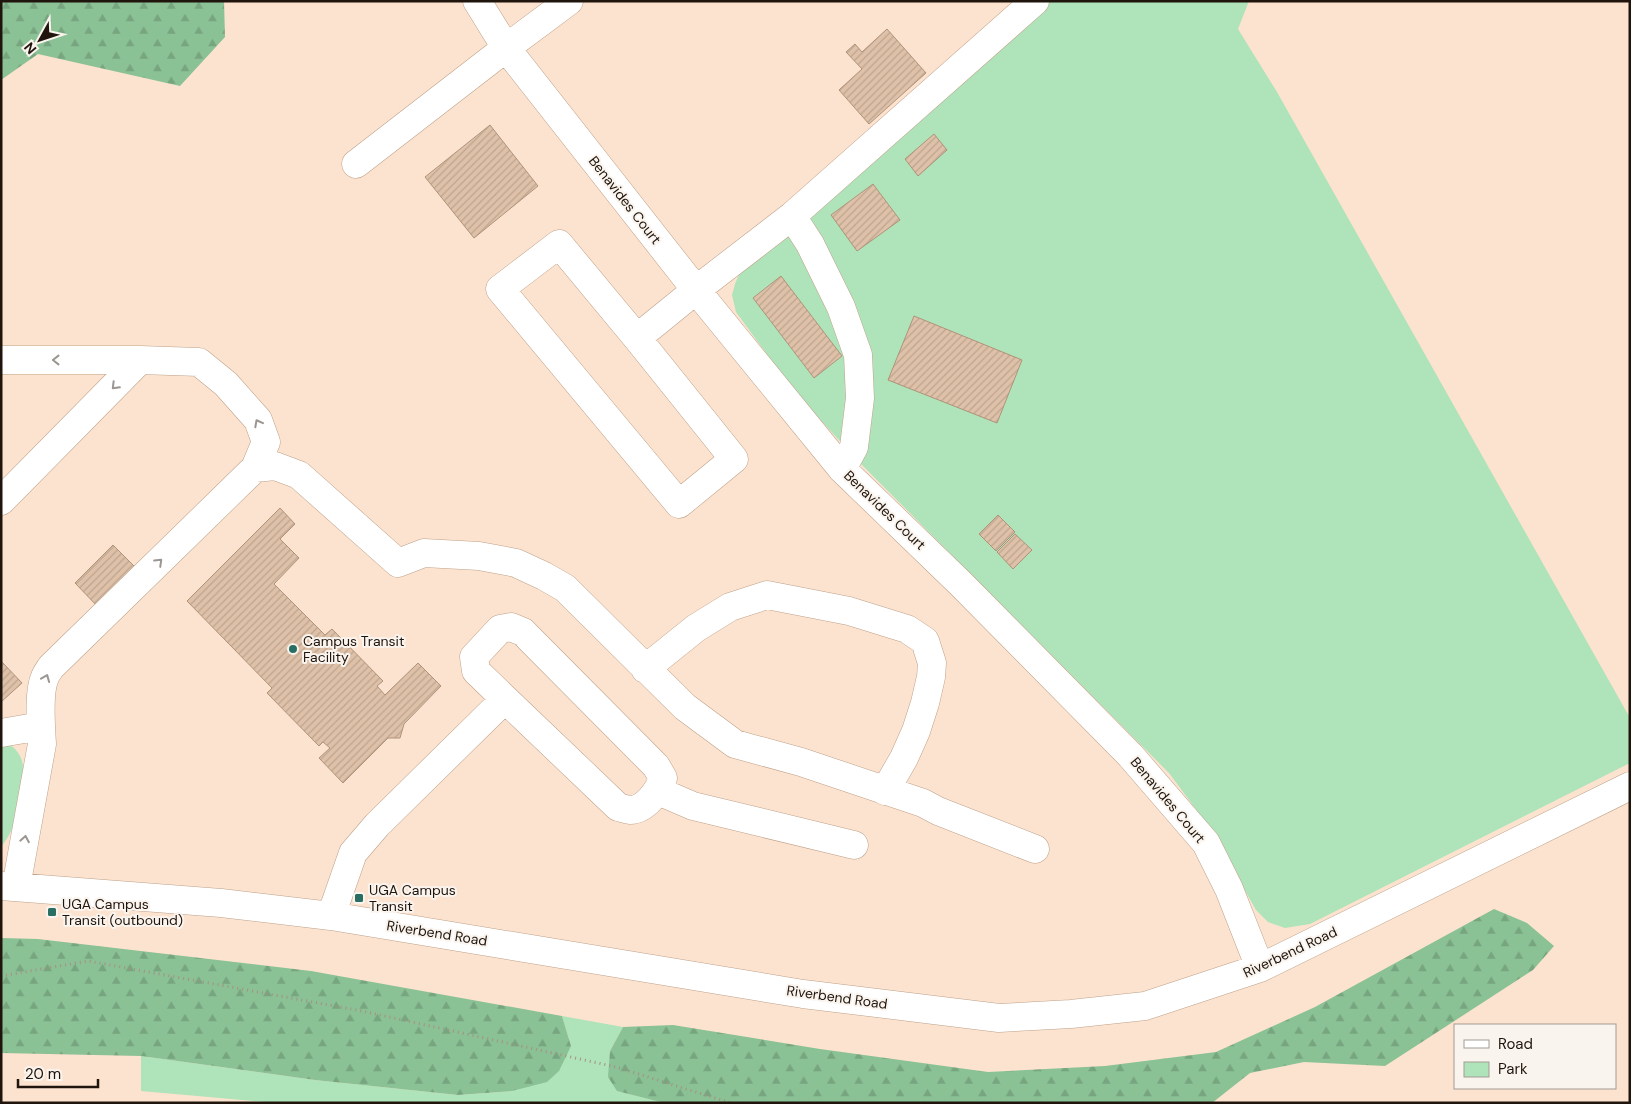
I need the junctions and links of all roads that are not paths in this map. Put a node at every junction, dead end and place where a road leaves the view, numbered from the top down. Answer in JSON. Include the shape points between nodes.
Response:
{"nodes":[{"id":1,"x":478,"y":1,"type":"edge"},
{"id":2,"x":569,"y":1,"type":"edge"},
{"id":3,"x":1035,"y":1,"type":"edge"},
{"id":4,"x":506,"y":48,"type":"junction"},
{"id":5,"x":356,"y":164,"type":"dead end"},
{"id":6,"x":792,"y":216,"type":"junction"},
{"id":7,"x":696,"y":290,"type":"junction"},
{"id":8,"x":637,"y":338,"type":"junction"},
{"id":9,"x":1,"y":360,"type":"edge"},
{"id":10,"x":140,"y":360,"type":"junction"},
{"id":11,"x":255,"y":468,"type":"junction"},
{"id":12,"x":842,"y":469,"type":"junction"},
{"id":13,"x":1,"y":501,"type":"edge"},
{"id":14,"x":645,"y":669,"type":"junction"},
{"id":15,"x":504,"y":699,"type":"junction"},
{"id":16,"x":40,"y":726,"type":"junction"},
{"id":17,"x":1,"y":733,"type":"edge"},
{"id":18,"x":1630,"y":786,"type":"edge"},
{"id":19,"x":885,"y":790,"type":"junction"},
{"id":20,"x":658,"y":791,"type":"junction"},
{"id":21,"x":854,"y":846,"type":"dead end"},
{"id":22,"x":1035,"y":850,"type":"dead end"},
{"id":23,"x":9,"y":886,"type":"edge"},
{"id":24,"x":331,"y":916,"type":"junction"},
{"id":25,"x":1260,"y":968,"type":"junction"}],
"edges":[{"from":1,"to":4,"type":"street","name":"Benavides Court"},
{"from":2,"to":4,"type":"street"},
{"from":3,"to":6,"type":"street"},
{"from":4,"to":5,"type":"street"},
{"from":4,"to":7,"type":"street","name":"Benavides Court"},
{"from":6,"to":7,"type":"street"},
{"from":6,"to":12,"type":"street","via":[[810,244],[841,307],[858,355],[860,398],[854,447]]},
{"from":7,"to":8,"type":"street"},
{"from":7,"to":12,"type":"street","name":"Benavides Court"},
{"from":8,"to":8,"type":"street","via":[[734,459],[679,504],[500,289],[559,244]]},
{"from":10,"to":9,"type":"street","one_way":true},
{"from":11,"to":10,"type":"street","one_way":true,"via":[[266,442],[258,420],[226,384],[199,362]]},
{"from":10,"to":13,"type":"street","one_way":true},
{"from":11,"to":14,"type":"street","via":[[275,466],[299,475],[398,564],[424,553],[480,556],[516,563],[544,576],[565,588]]},
{"from":16,"to":11,"type":"street","one_way":true,"via":[[42,689],[51,667]]},
{"from":12,"to":25,"type":"street","name":"Benavides Court","via":[[981,603],[1130,755],[1174,805],[1206,844],[1229,889]]},
{"from":14,"to":19,"type":"street","via":[[685,707],[735,744]]},
{"from":14,"to":19,"type":"street","via":[[696,628],[730,607],[767,595],[849,611],[908,629],[925,641],[932,663],[931,677],[916,731]]},
{"from":15,"to":20,"type":"street","via":[[618,807],[631,810],[642,806]]},
{"from":15,"to":20,"type":"street","via":[[476,671],[474,657],[500,629],[511,627],[523,632],[656,766],[663,778]]},
{"from":15,"to":24,"type":"street","via":[[353,852]]},
{"from":16,"to":17,"type":"street"},
{"from":23,"to":16,"type":"street","one_way":true,"via":[[42,744]]},
{"from":18,"to":25,"type":"street","name":"Riverbend Road"},
{"from":19,"to":22,"type":"street"},
{"from":20,"to":21,"type":"street","via":[[693,806]]},
{"from":23,"to":24,"type":"street","name":"Riverbend Road","via":[[221,903]]},
{"from":24,"to":25,"type":"street","name":"Riverbend Road","via":[[803,994],[999,1018],[1145,1006]]}]}
